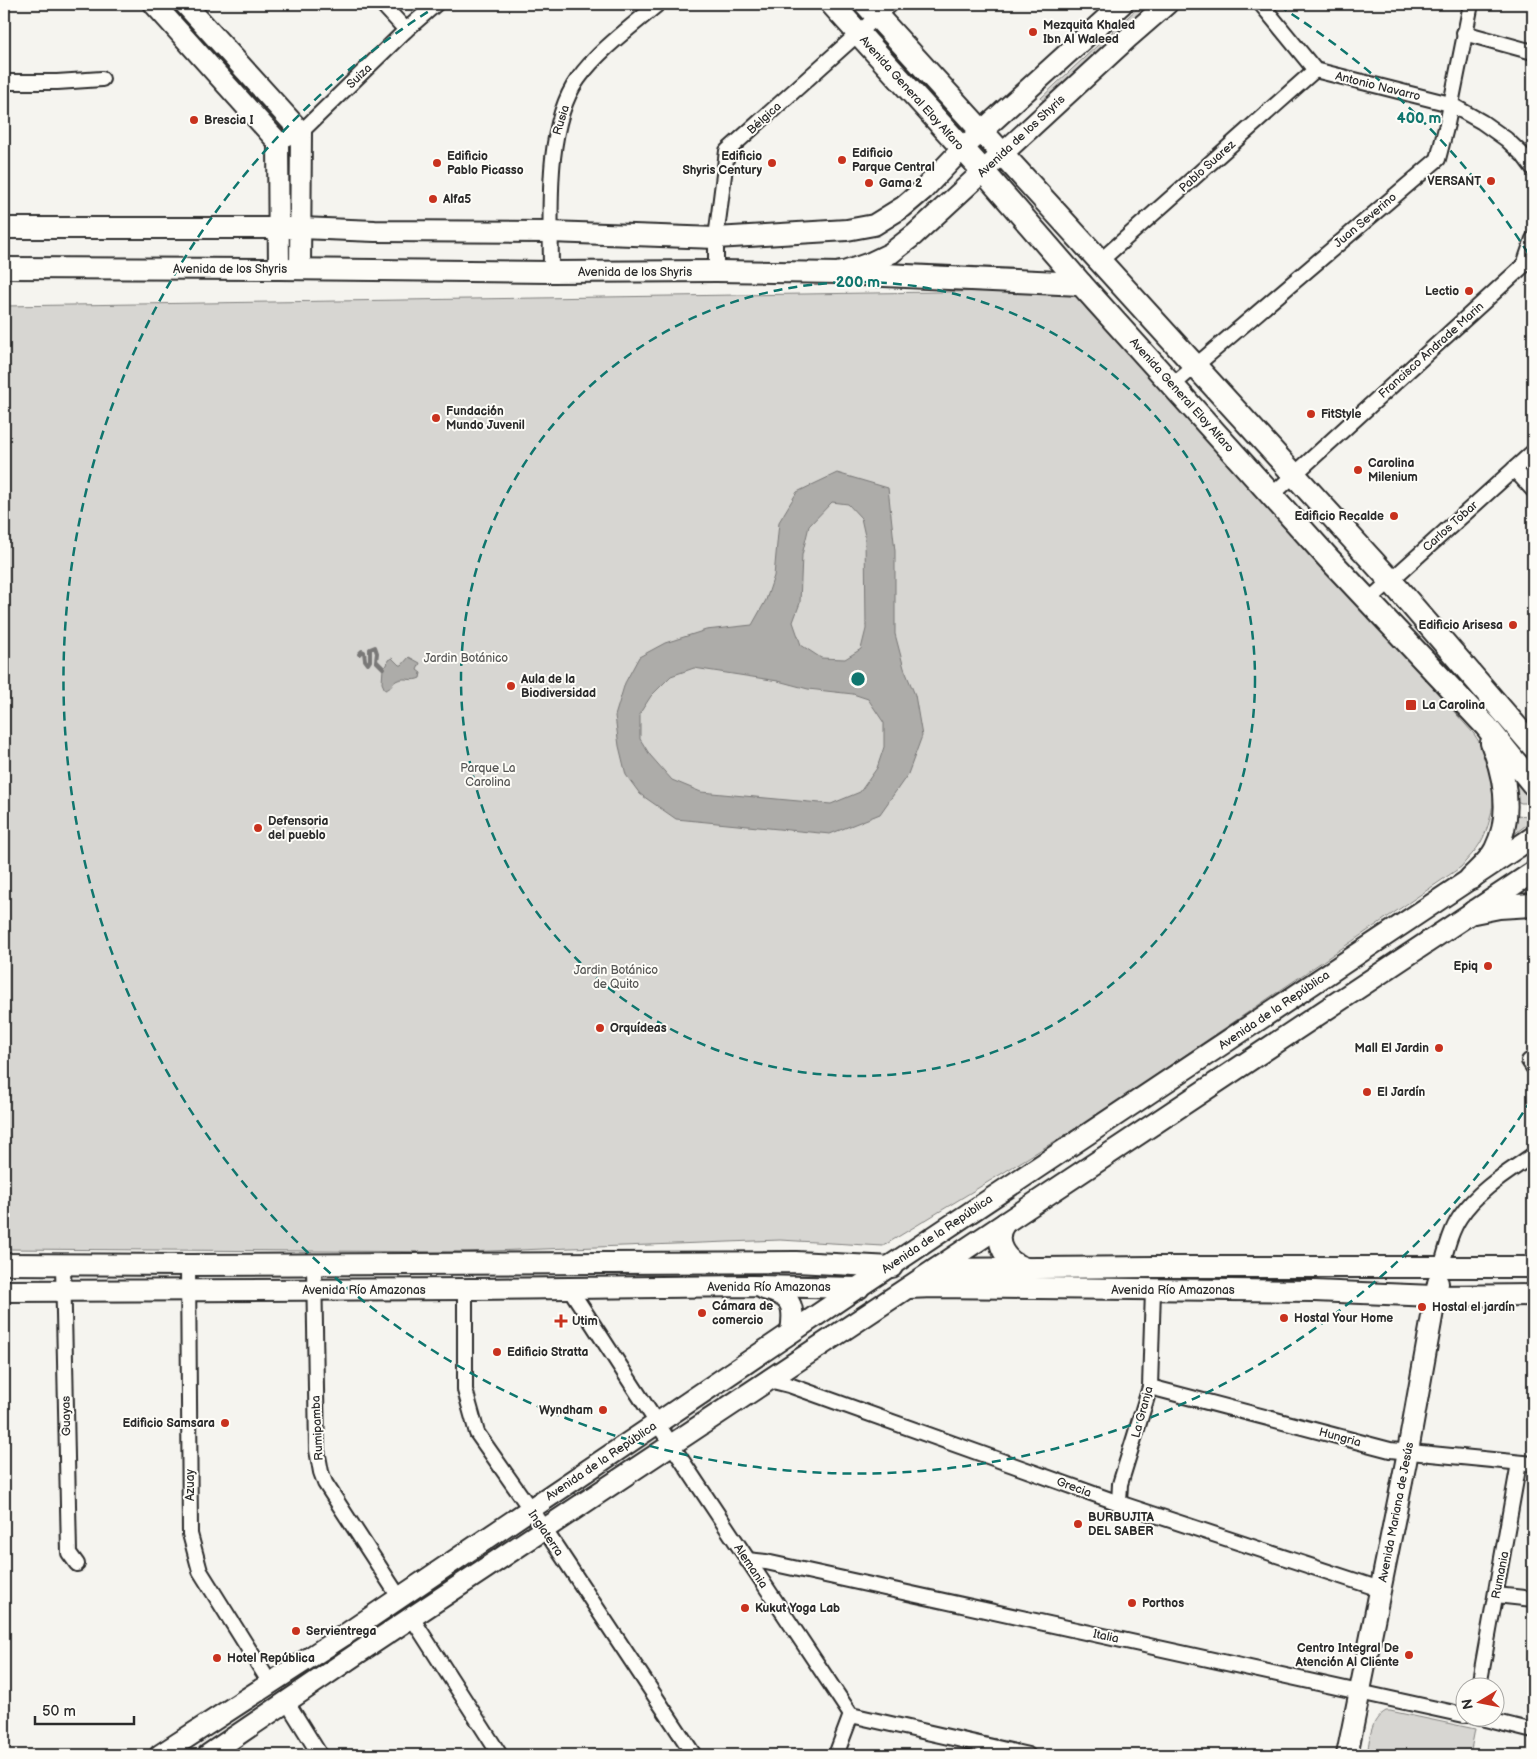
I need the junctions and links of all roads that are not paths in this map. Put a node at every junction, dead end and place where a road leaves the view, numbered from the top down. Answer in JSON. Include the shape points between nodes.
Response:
{"nodes":[{"id":1,"x":154,"y":4,"type":"edge"},
{"id":2,"x":185,"y":4,"type":"edge"},
{"id":3,"x":382,"y":4,"type":"edge"},
{"id":4,"x":436,"y":4,"type":"edge"},
{"id":5,"x":658,"y":4,"type":"edge"},
{"id":6,"x":832,"y":4,"type":"edge"},
{"id":7,"x":1122,"y":4,"type":"edge"},
{"id":8,"x":1167,"y":4,"type":"edge"},
{"id":9,"x":1261,"y":4,"type":"edge"},
{"id":10,"x":1471,"y":4,"type":"edge"},
{"id":11,"x":878,"y":8,"type":"edge"},
{"id":12,"x":406,"y":30,"type":"junction"},
{"id":13,"x":859,"y":33,"type":"junction"},
{"id":14,"x":1464,"y":34,"type":"junction"},
{"id":15,"x":1533,"y":52,"type":"edge"},
{"id":16,"x":1315,"y":70,"type":"junction"},
{"id":17,"x":102,"y":79,"type":"dead end"},
{"id":18,"x":4,"y":82,"type":"edge"},
{"id":19,"x":1450,"y":104,"type":"junction"},
{"id":20,"x":301,"y":132,"type":"junction"},
{"id":21,"x":981,"y":132,"type":"junction"},
{"id":22,"x":278,"y":142,"type":"junction"},
{"id":23,"x":962,"y":149,"type":"junction"},
{"id":24,"x":1002,"y":155,"type":"junction"},
{"id":25,"x":1533,"y":168,"type":"edge"},
{"id":26,"x":983,"y":171,"type":"junction"},
{"id":27,"x":4,"y":228,"type":"edge"},
{"id":28,"x":301,"y":228,"type":"junction"},
{"id":29,"x":279,"y":229,"type":"junction"},
{"id":30,"x":550,"y":232,"type":"junction"},
{"id":31,"x":716,"y":238,"type":"junction"},
{"id":32,"x":1533,"y":239,"type":"edge"},
{"id":33,"x":1099,"y":262,"type":"junction"},
{"id":34,"x":4,"y":268,"type":"edge"},
{"id":35,"x":279,"y":269,"type":"junction"},
{"id":36,"x":300,"y":269,"type":"junction"},
{"id":37,"x":716,"y":271,"type":"junction"},
{"id":38,"x":551,"y":272,"type":"junction"},
{"id":39,"x":841,"y":273,"type":"junction"},
{"id":40,"x":1080,"y":284,"type":"junction"},
{"id":41,"x":1194,"y":366,"type":"junction"},
{"id":42,"x":1173,"y":384,"type":"junction"},
{"id":43,"x":1533,"y":452,"type":"edge"},
{"id":44,"x":1514,"y":469,"type":"junction"},
{"id":45,"x":1293,"y":476,"type":"junction"},
{"id":46,"x":1533,"y":490,"type":"edge"},
{"id":47,"x":1272,"y":495,"type":"junction"},
{"id":48,"x":1390,"y":580,"type":"junction"},
{"id":49,"x":1368,"y":601,"type":"junction"},
{"id":50,"x":1494,"y":702,"type":"junction"},
{"id":51,"x":1533,"y":720,"type":"edge"},
{"id":52,"x":1486,"y":726,"type":"junction"},
{"id":53,"x":1533,"y":746,"type":"edge"},
{"id":54,"x":1533,"y":784,"type":"edge"},
{"id":55,"x":1533,"y":837,"type":"edge"},
{"id":56,"x":1533,"y":872,"type":"edge"},
{"id":57,"x":1471,"y":878,"type":"junction"},
{"id":58,"x":1533,"y":905,"type":"edge"},
{"id":59,"x":1474,"y":912,"type":"junction"},
{"id":60,"x":1533,"y":1155,"type":"edge"},
{"id":61,"x":1005,"y":1223,"type":"junction"},
{"id":62,"x":4,"y":1264,"type":"edge"},
{"id":63,"x":63,"y":1265,"type":"junction"},
{"id":64,"x":188,"y":1265,"type":"junction"},
{"id":65,"x":314,"y":1265,"type":"junction"},
{"id":66,"x":889,"y":1266,"type":"junction"},
{"id":67,"x":1533,"y":1267,"type":"edge"},
{"id":68,"x":1028,"y":1268,"type":"junction"},
{"id":69,"x":1441,"y":1268,"type":"junction"},
{"id":70,"x":937,"y":1269,"type":"junction"},
{"id":71,"x":751,"y":1286,"type":"junction"},
{"id":72,"x":857,"y":1288,"type":"junction"},
{"id":73,"x":908,"y":1288,"type":"junction"},
{"id":74,"x":465,"y":1289,"type":"junction"},
{"id":75,"x":570,"y":1289,"type":"junction"},
{"id":76,"x":314,"y":1290,"type":"junction"},
{"id":77,"x":1153,"y":1290,"type":"junction"},
{"id":78,"x":4,"y":1291,"type":"edge"},
{"id":79,"x":63,"y":1291,"type":"junction"},
{"id":80,"x":189,"y":1292,"type":"junction"},
{"id":81,"x":1533,"y":1295,"type":"edge"},
{"id":82,"x":1435,"y":1296,"type":"junction"},
{"id":83,"x":791,"y":1332,"type":"junction"},
{"id":84,"x":770,"y":1380,"type":"junction"},
{"id":85,"x":1150,"y":1387,"type":"junction"},
{"id":86,"x":657,"y":1423,"type":"junction"},
{"id":87,"x":672,"y":1445,"type":"junction"},
{"id":88,"x":1408,"y":1452,"type":"junction"},
{"id":89,"x":1526,"y":1464,"type":"edge"},
{"id":90,"x":1119,"y":1503,"type":"junction"},
{"id":91,"x":530,"y":1509,"type":"junction"},
{"id":92,"x":544,"y":1530,"type":"junction"},
{"id":93,"x":747,"y":1560,"type":"junction"},
{"id":94,"x":77,"y":1564,"type":"dead end"},
{"id":95,"x":1380,"y":1589,"type":"junction"},
{"id":96,"x":1496,"y":1595,"type":"junction"},
{"id":97,"x":399,"y":1597,"type":"junction"},
{"id":98,"x":1533,"y":1599,"type":"edge"},
{"id":99,"x":412,"y":1618,"type":"junction"},
{"id":100,"x":343,"y":1636,"type":"junction"},
{"id":101,"x":358,"y":1653,"type":"junction"},
{"id":102,"x":1480,"y":1676,"type":"edge"},
{"id":103,"x":295,"y":1681,"type":"junction"},
{"id":104,"x":270,"y":1683,"type":"junction"},
{"id":105,"x":1360,"y":1692,"type":"junction"},
{"id":106,"x":287,"y":1702,"type":"junction"},
{"id":107,"x":1454,"y":1713,"type":"edge"},
{"id":108,"x":850,"y":1715,"type":"junction"},
{"id":109,"x":1504,"y":1723,"type":"edge"},
{"id":110,"x":1533,"y":1730,"type":"edge"},
{"id":111,"x":167,"y":1755,"type":"edge"},
{"id":112,"x":208,"y":1755,"type":"edge"},
{"id":113,"x":320,"y":1755,"type":"edge"},
{"id":114,"x":500,"y":1755,"type":"edge"},
{"id":115,"x":694,"y":1755,"type":"edge"},
{"id":116,"x":836,"y":1755,"type":"edge"},
{"id":117,"x":1028,"y":1755,"type":"edge"},
{"id":118,"x":1347,"y":1755,"type":"edge"}],
"edges":[{"from":1,"to":22,"type":"main road"},
{"from":2,"to":20,"type":"main road"},
{"from":3,"to":12,"type":"street"},
{"from":4,"to":12,"type":"street","name":"Suiza"},
{"from":5,"to":30,"type":"street","name":"Rusia","via":[[599,56],[577,80],[565,105],[554,145]]},
{"from":6,"to":13,"type":"main road","name":"Avenida General Eloy Alfaro"},
{"from":7,"to":21,"type":"main road"},
{"from":8,"to":24,"type":"main road","name":"Avenida de los Shyris"},
{"from":9,"to":16,"type":"street"},
{"from":10,"to":14,"type":"street","name":"Juan Severino"},
{"from":11,"to":13,"type":"street","name":"Bélgica"},
{"from":11,"to":21,"type":"main road","name":"Avenida General Eloy Alfaro"},
{"from":12,"to":20,"type":"street","name":"Suiza"},
{"from":13,"to":23,"type":"main road","name":"Avenida General Eloy Alfaro"},
{"from":13,"to":31,"type":"street","name":"Bélgica","via":[[728,151]]},
{"from":14,"to":15,"type":"street"},
{"from":14,"to":19,"type":"street","name":"Juan Severino"},
{"from":16,"to":19,"type":"street","name":"Antonio Navarro"},
{"from":16,"to":33,"type":"street","name":"Pablo Suarez"},
{"from":17,"to":18,"type":"street"},
{"from":19,"to":25,"type":"street","name":"Antonio Navarro","via":[[1506,138]]},
{"from":19,"to":41,"type":"street","name":"Juan Severino","via":[[1438,159]]},
{"from":20,"to":22,"type":"street","name":"Suiza"},
{"from":20,"to":28,"type":"main road"},
{"from":21,"to":23,"type":"main road"},
{"from":21,"to":24,"type":"main road","name":"Avenida General Eloy Alfaro"},
{"from":22,"to":29,"type":"main road"},
{"from":23,"to":26,"type":"main road","name":"Avenida General Eloy Alfaro"},
{"from":23,"to":31,"type":"main road","via":[[923,190],[874,225],[848,230]]},
{"from":24,"to":26,"type":"main road","name":"Avenida de los Shyris"},
{"from":24,"to":33,"type":"main road","name":"Avenida General Eloy Alfaro"},
{"from":26,"to":39,"type":"main road","name":"Avenida de los Shyris","via":[[891,253]]},
{"from":26,"to":40,"type":"main road","name":"Avenida General Eloy Alfaro"},
{"from":27,"to":29,"type":"main road"},
{"from":28,"to":29,"type":"main road"},
{"from":28,"to":30,"type":"main road"},
{"from":28,"to":36,"type":"main road"},
{"from":29,"to":35,"type":"main road"},
{"from":30,"to":31,"type":"main road"},
{"from":30,"to":38,"type":"street","name":"Rusia"},
{"from":31,"to":37,"type":"street","name":"Bélgica"},
{"from":32,"to":45,"type":"street","name":"Francisco Andrade Marin","via":[[1524,265]]},
{"from":33,"to":41,"type":"main road","name":"Avenida General Eloy Alfaro"},
{"from":34,"to":35,"type":"main road","name":"Avenida de los Shyris"},
{"from":35,"to":36,"type":"main road","name":"Avenida de los Shyris"},
{"from":36,"to":38,"type":"main road","name":"Avenida de los Shyris"},
{"from":37,"to":38,"type":"main road","name":"Avenida de los Shyris"},
{"from":37,"to":39,"type":"main road","name":"Avenida de los Shyris"},
{"from":39,"to":40,"type":"main road"},
{"from":40,"to":42,"type":"main road","name":"Avenida General Eloy Alfaro"},
{"from":41,"to":42,"type":"street","name":"Juan Severino"},
{"from":41,"to":45,"type":"main road","name":"Avenida General Eloy Alfaro"},
{"from":42,"to":47,"type":"main road","name":"Avenida General Eloy Alfaro"},
{"from":43,"to":44,"type":"street","name":"Carlos Tobar"},
{"from":44,"to":46,"type":"street"},
{"from":44,"to":48,"type":"street","name":"Carlos Tobar"},
{"from":45,"to":47,"type":"street","name":"Francisco Andrade Marin"},
{"from":45,"to":48,"type":"main road","name":"Avenida General Eloy Alfaro"},
{"from":47,"to":49,"type":"main road","name":"Avenida General Eloy Alfaro"},
{"from":48,"to":49,"type":"street","name":"Carlos Tobar"},
{"from":48,"to":50,"type":"main road","name":"Avenida General Eloy Alfaro"},
{"from":49,"to":52,"type":"main road","name":"Avenida General Eloy Alfaro"},
{"from":50,"to":51,"type":"main road"},
{"from":50,"to":53,"type":"main road","name":"Avenida General Eloy Alfaro"},
{"from":52,"to":54,"type":"main road","name":"Avenida General Eloy Alfaro"},
{"from":52,"to":57,"type":"main road","via":[[1506,787],[1504,825],[1496,849]]},
{"from":55,"to":57,"type":"main road","name":"Avenida de la República"},
{"from":56,"to":59,"type":"main road","name":"Avenida de la República"},
{"from":57,"to":66,"type":"main road","name":"Avenida de la República"},
{"from":58,"to":59,"type":"main road"},
{"from":59,"to":61,"type":"main road","name":"Avenida de la República"},
{"from":60,"to":69,"type":"street","via":[[1471,1202],[1451,1234]]},
{"from":61,"to":68,"type":"main road","via":[[1000,1235],[1003,1251],[1012,1262]]},
{"from":61,"to":70,"type":"main road","name":"Avenida de la República"},
{"from":62,"to":63,"type":"main road","name":"Avenida Río Amazonas"},
{"from":63,"to":64,"type":"main road","name":"Avenida Río Amazonas"},
{"from":63,"to":79,"type":"street","name":"Guayas"},
{"from":64,"to":65,"type":"main road","name":"Avenida Río Amazonas"},
{"from":64,"to":80,"type":"street","name":"Azuay"},
{"from":65,"to":66,"type":"main road","name":"Avenida Río Amazonas","via":[[796,1262]]},
{"from":65,"to":76,"type":"street","name":"Rumipamba"},
{"from":66,"to":70,"type":"main road","name":"Avenida Río Amazonas"},
{"from":66,"to":72,"type":"main road","name":"Avenida de la República"},
{"from":67,"to":69,"type":"main road","name":"Avenida Río Amazonas"},
{"from":68,"to":69,"type":"main road","name":"Avenida Río Amazonas"},
{"from":68,"to":70,"type":"main road","name":"Avenida Río Amazonas"},
{"from":69,"to":82,"type":"main road","name":"Avenida Mariana de Jesús"},
{"from":70,"to":73,"type":"main road","name":"Avenida de la República"},
{"from":71,"to":72,"type":"main road","name":"Avenida Río Amazonas"},
{"from":71,"to":75,"type":"main road","name":"Avenida Río Amazonas"},
{"from":71,"to":83,"type":"main road","via":[[786,1298],[792,1308]]},
{"from":72,"to":73,"type":"main road","name":"Avenida Río Amazonas"},
{"from":72,"to":83,"type":"main road","name":"Avenida de la República"},
{"from":73,"to":77,"type":"main road","name":"Avenida Río Amazonas"},
{"from":73,"to":84,"type":"main road","name":"Avenida de la República"},
{"from":74,"to":75,"type":"main road","name":"Avenida Río Amazonas"},
{"from":74,"to":76,"type":"main road","name":"Avenida Río Amazonas"},
{"from":74,"to":91,"type":"street","name":"Inglaterra","via":[[465,1390],[477,1433]]},
{"from":75,"to":86,"type":"street","name":"Alemania"},
{"from":76,"to":80,"type":"main road","name":"Avenida Río Amazonas"},
{"from":76,"to":97,"type":"street","name":"Rumipamba","via":[[317,1450],[321,1472]]},
{"from":77,"to":82,"type":"main road","name":"Avenida Río Amazonas"},
{"from":77,"to":85,"type":"street","name":"La Granja"},
{"from":78,"to":79,"type":"main road","name":"Avenida Río Amazonas"},
{"from":79,"to":80,"type":"main road","name":"Avenida Río Amazonas"},
{"from":79,"to":94,"type":"street","name":"Guayas","via":[[69,1553]]},
{"from":80,"to":104,"type":"street","name":"Azuay","via":[[190,1534],[200,1571]]},
{"from":81,"to":82,"type":"main road","name":"Avenida Río Amazonas"},
{"from":82,"to":88,"type":"main road","name":"Avenida Mariana de Jesús"},
{"from":83,"to":86,"type":"main road","name":"Avenida de la República"},
{"from":84,"to":87,"type":"main road","name":"Avenida de la República"},
{"from":84,"to":90,"type":"street","name":"Grecia"},
{"from":85,"to":88,"type":"street","name":"Hungria"},
{"from":85,"to":90,"type":"street","name":"La Granja","via":[[1120,1484]]},
{"from":86,"to":87,"type":"street","name":"Alemania"},
{"from":86,"to":91,"type":"main road","name":"Avenida de la República"},
{"from":87,"to":92,"type":"main road","name":"Avenida de la República"},
{"from":87,"to":93,"type":"street","name":"Alemania"},
{"from":88,"to":89,"type":"street","name":"Hungria"},
{"from":88,"to":95,"type":"main road","name":"Avenida Mariana de Jesús"},
{"from":89,"to":96,"type":"street","name":"Rumania"},
{"from":90,"to":95,"type":"street","name":"Grecia"},
{"from":91,"to":92,"type":"street","name":"Inglaterra"},
{"from":91,"to":97,"type":"main road","name":"Avenida de la República"},
{"from":92,"to":99,"type":"main road","name":"Avenida de la República"},
{"from":92,"to":115,"type":"street","name":"Inglaterra"},
{"from":93,"to":105,"type":"street","name":"Italia"},
{"from":93,"to":108,"type":"street","name":"Alemania"},
{"from":95,"to":105,"type":"main road","name":"Avenida Mariana de Jesús"},
{"from":96,"to":98,"type":"street"},
{"from":96,"to":102,"type":"street","name":"Rumania"},
{"from":97,"to":100,"type":"main road","name":"Avenida de la República"},
{"from":99,"to":101,"type":"main road","name":"Avenida de la República"},
{"from":99,"to":114,"type":"street"},
{"from":100,"to":103,"type":"main road","name":"Avenida de la República"},
{"from":100,"to":104,"type":"main road","name":"Avenida de la República"},
{"from":101,"to":103,"type":"main road","name":"Avenida de la República"},
{"from":101,"to":106,"type":"main road","name":"Avenida de la República"},
{"from":103,"to":111,"type":"main road","name":"Avenida de la República"},
{"from":104,"to":111,"type":"main road","name":"Avenida de la República"},
{"from":105,"to":107,"type":"street","name":"Italia"},
{"from":105,"to":118,"type":"main road","name":"Avenida Mariana de Jesús"},
{"from":106,"to":112,"type":"main road","name":"Avenida de la República"},
{"from":106,"to":113,"type":"street"},
{"from":108,"to":116,"type":"street"},
{"from":108,"to":117,"type":"street"},
{"from":109,"to":110,"type":"street"}]}
